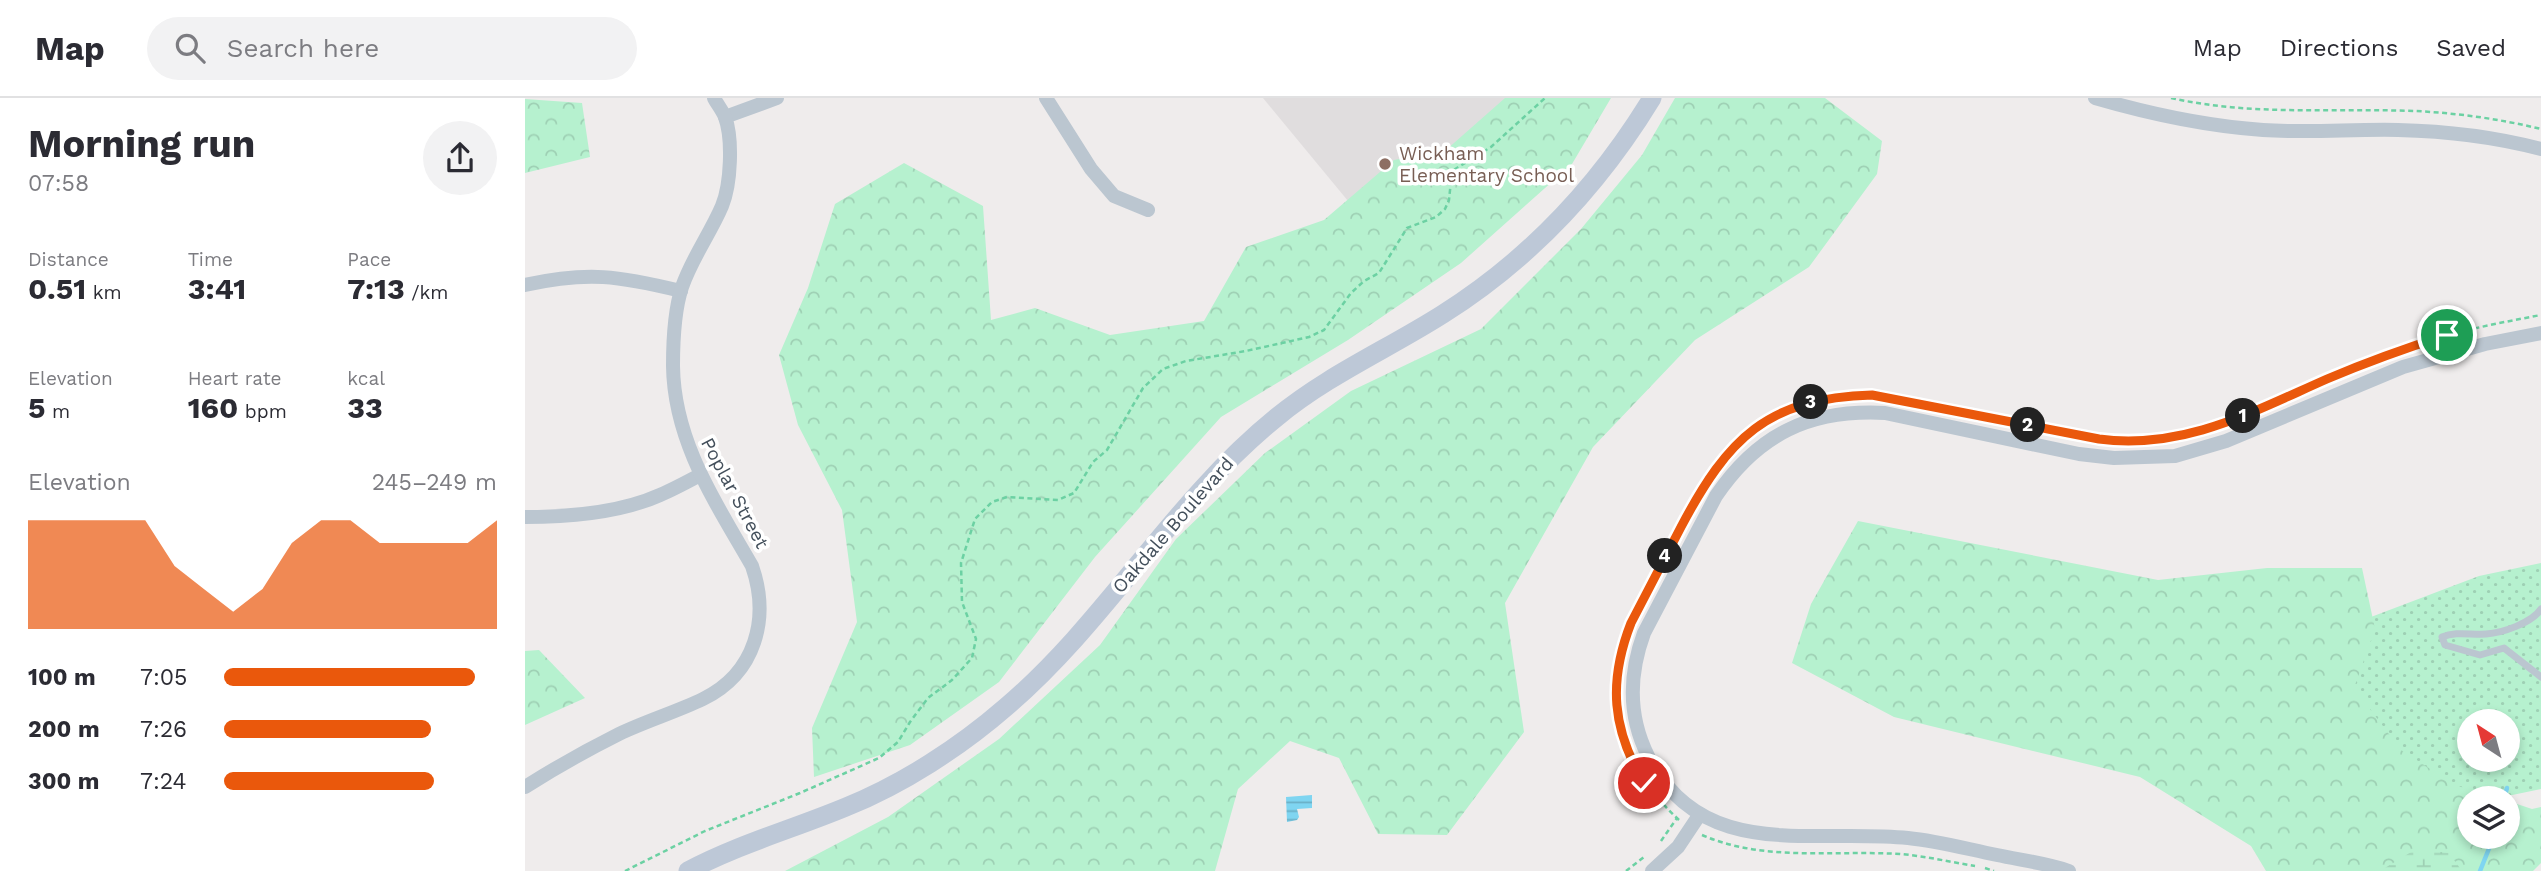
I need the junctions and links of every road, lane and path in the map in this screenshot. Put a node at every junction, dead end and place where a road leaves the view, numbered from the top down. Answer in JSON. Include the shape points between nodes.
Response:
{"nodes":[{"id":1,"x":714,"y":98,"type":"edge"},
{"id":2,"x":777,"y":98,"type":"edge"},
{"id":3,"x":1046,"y":98,"type":"edge"},
{"id":4,"x":1545,"y":98,"type":"edge"},
{"id":5,"x":1652,"y":98,"type":"edge"},
{"id":6,"x":2095,"y":98,"type":"edge"},
{"id":7,"x":2171,"y":98,"type":"edge"},
{"id":8,"x":725,"y":117,"type":"junction"},
{"id":9,"x":2541,"y":129,"type":"edge"},
{"id":10,"x":2541,"y":149,"type":"edge"},
{"id":11,"x":1148,"y":210,"type":"dead end"},
{"id":12,"x":525,"y":285,"type":"edge"},
{"id":13,"x":681,"y":291,"type":"junction"},
{"id":14,"x":2541,"y":315,"type":"edge"},
{"id":15,"x":2541,"y":333,"type":"edge"},
{"id":16,"x":2145,"y":441,"type":"dead end"},
{"id":17,"x":2133,"y":442,"type":"dead end"},
{"id":18,"x":700,"y":475,"type":"junction"},
{"id":19,"x":525,"y":517,"type":"edge"},
{"id":20,"x":2541,"y":609,"type":"edge"},
{"id":21,"x":2541,"y":677,"type":"edge"},
{"id":22,"x":525,"y":787,"type":"edge"},
{"id":23,"x":1700,"y":814,"type":"junction"},
{"id":24,"x":1677,"y":818,"type":"junction"},
{"id":25,"x":1690,"y":829,"type":"junction"},
{"id":26,"x":1656,"y":847,"type":"dead end"},
{"id":27,"x":1651,"y":852,"type":"dead end"},
{"id":28,"x":625,"y":871,"type":"edge"},
{"id":29,"x":688,"y":871,"type":"edge"},
{"id":30,"x":1626,"y":871,"type":"edge"},
{"id":31,"x":1652,"y":871,"type":"edge"},
{"id":32,"x":1994,"y":871,"type":"edge"},
{"id":33,"x":2069,"y":871,"type":"edge"}],
"edges":[{"from":1,"to":8,"type":"street","name":"Poplar Street"},
{"from":2,"to":8,"type":"street"},
{"from":3,"to":11,"type":"street","via":[[1091,169],[1114,195]]},
{"from":4,"to":28,"type":"path","via":[[1491,147],[1452,171],[1445,209],[1407,228],[1379,273],[1351,293],[1324,330],[1163,369],[1143,388],[1107,450],[1093,461],[1074,493],[1058,500],[1007,498],[992,502],[975,519],[961,563],[962,602],[976,639],[972,659],[928,698],[898,743],[879,758],[705,831]]},
{"from":5,"to":29,"type":"main road","name":"Oakdale Boulevard","via":[[1595,180],[1520,256],[1443,314],[1329,379],[1226,462],[1081,634],[1006,708],[940,756],[848,807],[743,845]]},
{"from":6,"to":10,"type":"street","via":[[2220,126],[2445,133]]},
{"from":7,"to":9,"type":"path","via":[[2274,111],[2435,112]]},
{"from":8,"to":13,"type":"street","name":"Poplar Street","via":[[729,169],[723,204]]},
{"from":12,"to":13,"type":"street","via":[[586,275],[613,276]]},
{"from":13,"to":18,"type":"street","name":"Poplar Street","via":[[674,341],[675,393],[681,427]]},
{"from":14,"to":16,"type":"path","via":[[2412,346],[2216,427]]},
{"from":15,"to":23,"type":"street","via":[[2403,367],[2226,441],[2175,456],[2127,459],[2079,454],[1885,413],[1821,417],[1777,435],[1745,459],[1716,496],[1637,651],[1632,700],[1642,744],[1667,785]]},
{"from":17,"to":24,"type":"path","via":[[1872,395],[1805,403],[1751,432],[1728,452],[1699,493],[1631,623],[1619,660],[1616,702],[1628,753],[1644,783]]},
{"from":18,"to":19,"type":"street","via":[[630,506]]},
{"from":18,"to":22,"type":"street","name":"Poplar Street","via":[[758,583],[759,624],[745,662],[722,688],[704,699],[620,734]]},
{"from":20,"to":21,"type":"lane","via":[[2516,626],[2488,634],[2442,637],[2445,645],[2480,655],[2504,648]]},
{"from":23,"to":25,"type":"street"},
{"from":23,"to":33,"type":"street","via":[[1731,828],[1765,835],[1906,838]]},
{"from":24,"to":25,"type":"path"},
{"from":24,"to":26,"type":"path"},
{"from":25,"to":31,"type":"street"},
{"from":25,"to":32,"type":"path","via":[[1721,843],[1764,852],[1914,855]]},
{"from":27,"to":30,"type":"path"}]}
